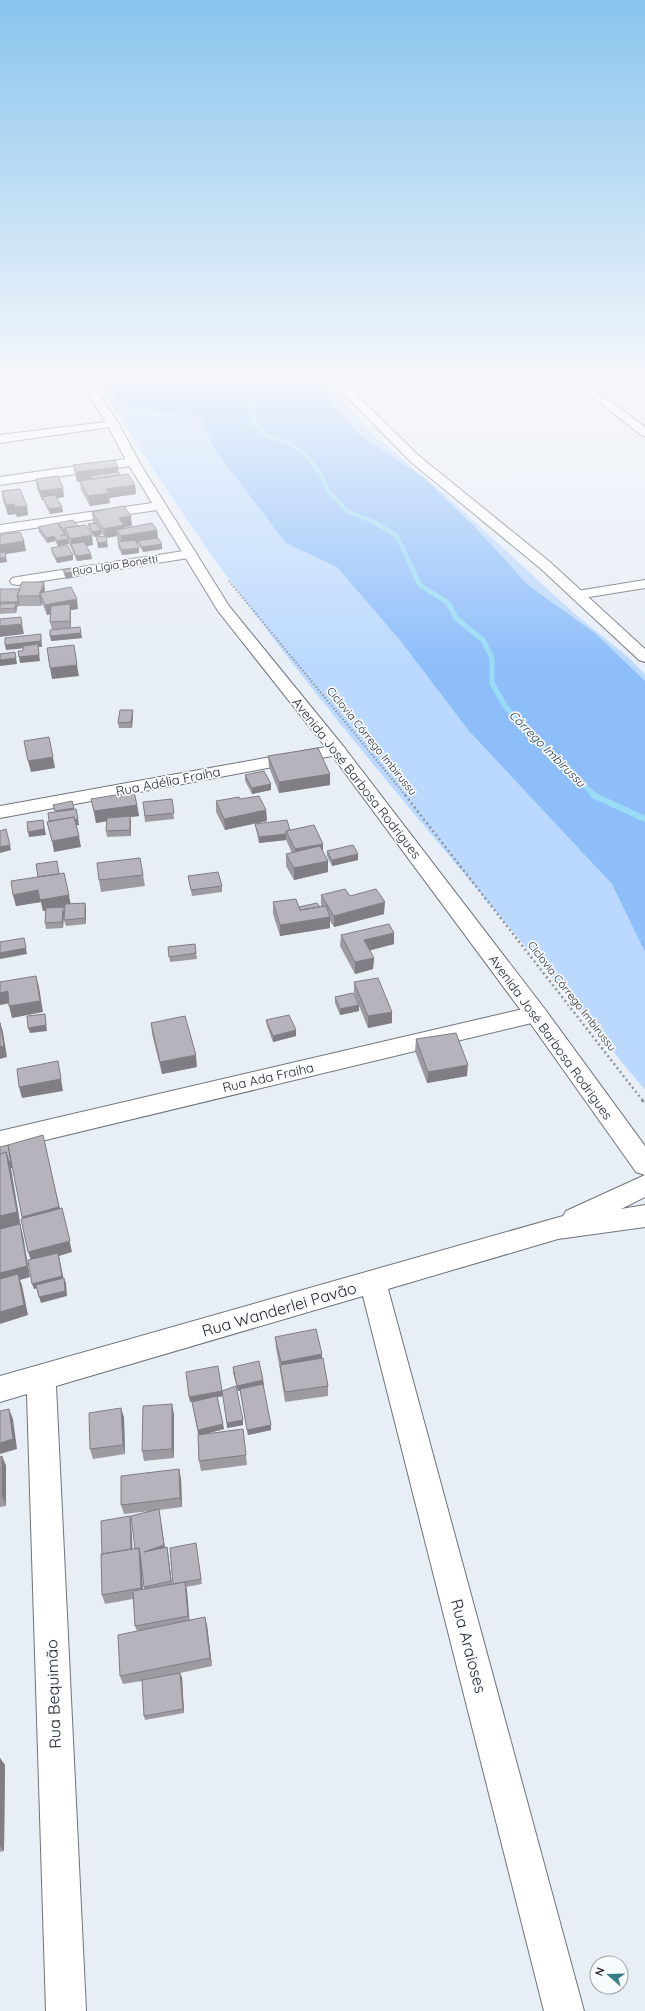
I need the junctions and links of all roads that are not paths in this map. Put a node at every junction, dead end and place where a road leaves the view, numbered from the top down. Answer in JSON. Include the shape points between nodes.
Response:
{"nodes":[{"id":1,"x":50,"y":474,"type":"edge"},
{"id":2,"x":140,"y":474,"type":"edge"},
{"id":3,"x":433,"y":474,"type":"edge"},
{"id":4,"x":0,"y":481,"type":"edge"},
{"id":5,"x":159,"y":506,"type":"junction"},
{"id":6,"x":0,"y":529,"type":"edge"},
{"id":7,"x":190,"y":554,"type":"junction"},
{"id":8,"x":17,"y":581,"type":"dead end"},
{"id":9,"x":645,"y":584,"type":"edge"},
{"id":10,"x":578,"y":595,"type":"junction"},
{"id":11,"x":645,"y":657,"type":"edge"},
{"id":12,"x":337,"y":750,"type":"junction"},
{"id":13,"x":0,"y":812,"type":"edge"},
{"id":14,"x":536,"y":1014,"type":"junction"},
{"id":15,"x":0,"y":1141,"type":"edge"},
{"id":16,"x":645,"y":1166,"type":"edge"},
{"id":17,"x":645,"y":1185,"type":"edge"},
{"id":18,"x":645,"y":1216,"type":"edge"},
{"id":19,"x":558,"y":1228,"type":"junction"},
{"id":20,"x":373,"y":1282,"type":"junction"},
{"id":21,"x":41,"y":1377,"type":"junction"},
{"id":22,"x":0,"y":1389,"type":"edge"},
{"id":23,"x":66,"y":2011,"type":"edge"},
{"id":24,"x":564,"y":2011,"type":"edge"}],
"edges":[{"from":1,"to":4,"type":"street"},
{"from":2,"to":5,"type":"street","name":"Avenida José Barbosa Rodrigues"},
{"from":3,"to":10,"type":"street"},
{"from":5,"to":6,"type":"street"},
{"from":5,"to":7,"type":"street","name":"Avenida José Barbosa Rodrigues"},
{"from":7,"to":8,"type":"street","name":"Rua Lígia Bonetti"},
{"from":7,"to":12,"type":"street","name":"Avenida José Barbosa Rodrigues","via":[[223,608]]},
{"from":9,"to":10,"type":"street"},
{"from":10,"to":11,"type":"street"},
{"from":12,"to":13,"type":"street","name":"Rua Adélia Fraiha"},
{"from":12,"to":14,"type":"street","name":"Avenida José Barbosa Rodrigues"},
{"from":14,"to":15,"type":"street","name":"Rua Ada Fraiha"},
{"from":14,"to":16,"type":"street","name":"Avenida José Barbosa Rodrigues"},
{"from":17,"to":19,"type":"street","name":"Rua Wanderlei Pavão"},
{"from":18,"to":19,"type":"street","name":"Rua Wanderlei Pavão"},
{"from":19,"to":20,"type":"street","name":"Rua Wanderlei Pavão"},
{"from":20,"to":21,"type":"street","name":"Rua Wanderlei Pavão"},
{"from":20,"to":24,"type":"street","name":"Rua Araioses"},
{"from":21,"to":22,"type":"street","name":"Rua Wanderlei Pavão"},
{"from":21,"to":23,"type":"street","name":"Rua Bequimão"}]}
